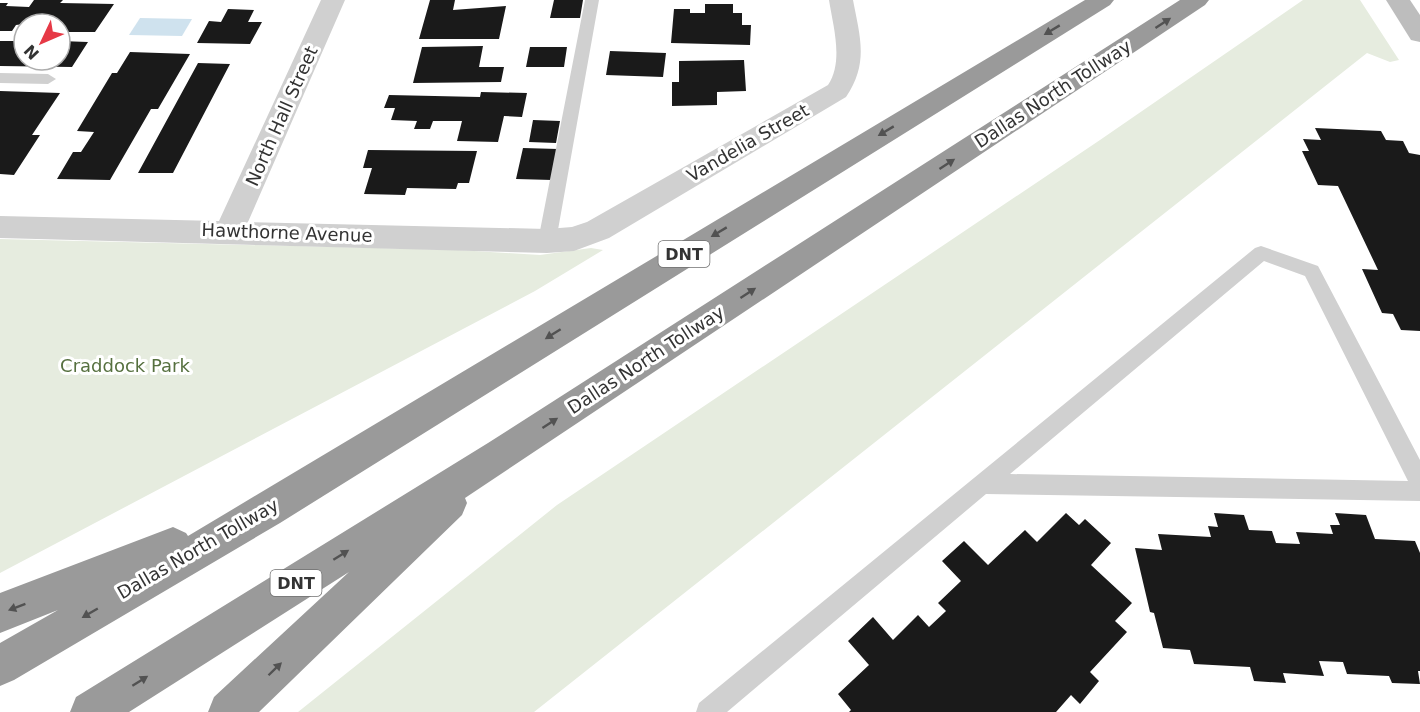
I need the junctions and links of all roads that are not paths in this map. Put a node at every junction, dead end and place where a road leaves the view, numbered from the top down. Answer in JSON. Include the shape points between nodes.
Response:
{"nodes":[{"id":1,"x":333,"y":0,"type":"edge"},
{"id":2,"x":591,"y":0,"type":"edge"},
{"id":3,"x":842,"y":0,"type":"edge"},
{"id":4,"x":1102,"y":0,"type":"edge"},
{"id":5,"x":1197,"y":0,"type":"edge"},
{"id":6,"x":1398,"y":0,"type":"edge"},
{"id":7,"x":1420,"y":34,"type":"edge"},
{"id":8,"x":0,"y":78,"type":"edge"},
{"id":9,"x":48,"y":79,"type":"dead end"},
{"id":10,"x":0,"y":226,"type":"edge"},
{"id":11,"x":229,"y":231,"type":"junction"},
{"id":12,"x":560,"y":240,"type":"junction"},
{"id":13,"x":501,"y":455,"type":"junction"},
{"id":14,"x":1420,"y":482,"type":"edge"},
{"id":15,"x":983,"y":484,"type":"junction"},
{"id":16,"x":1420,"y":491,"type":"edge"},
{"id":17,"x":267,"y":510,"type":"junction"},
{"id":18,"x":0,"y":613,"type":"edge"},
{"id":19,"x":0,"y":666,"type":"edge"},
{"id":20,"x":91,"y":712,"type":"edge"},
{"id":21,"x":229,"y":712,"type":"edge"},
{"id":22,"x":708,"y":712,"type":"edge"}],
"edges":[{"from":1,"to":11,"type":"street","name":"North Hall Street"},
{"from":2,"to":12,"type":"lane"},
{"from":3,"to":12,"type":"street","name":"Vandelia Street","via":[[849,68],[837,91],[598,230]]},
{"from":4,"to":17,"type":"highway","name":"Dallas North Tollway","number":"DNT","one_way":true},
{"from":13,"to":5,"type":"highway","name":"Dallas North Tollway","number":"DNT","one_way":true},
{"from":6,"to":7,"type":"main road"},
{"from":8,"to":9,"type":"lane"},
{"from":10,"to":11,"type":"street","name":"Hawthorne Avenue"},
{"from":11,"to":12,"type":"street","name":"Hawthorne Avenue"},
{"from":20,"to":13,"type":"highway","name":"Dallas North Tollway","number":"DNT","one_way":true},
{"from":21,"to":13,"type":"highway","one_way":true},
{"from":14,"to":15,"type":"lane","via":[[1312,271],[1261,253]]},
{"from":15,"to":16,"type":"lane"},
{"from":15,"to":22,"type":"lane"},
{"from":17,"to":18,"type":"highway","one_way":true},
{"from":17,"to":19,"type":"highway","name":"Dallas North Tollway","number":"DNT","one_way":true}]}
